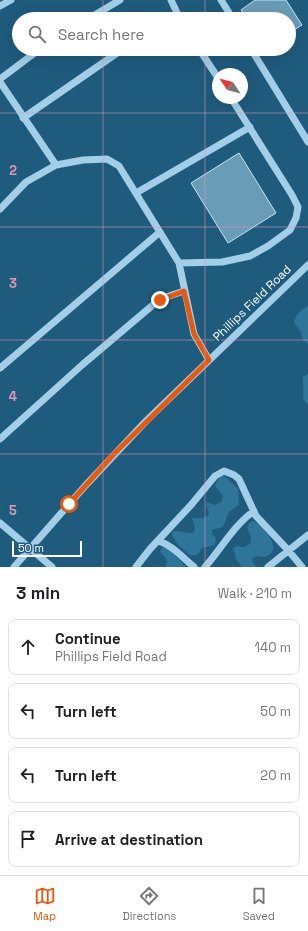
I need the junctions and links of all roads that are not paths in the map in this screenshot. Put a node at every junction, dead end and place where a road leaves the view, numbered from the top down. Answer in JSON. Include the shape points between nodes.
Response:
{"nodes":[{"id":1,"x":11,"y":0,"type":"edge"},
{"id":2,"x":120,"y":0,"type":"edge"},
{"id":3,"x":171,"y":0,"type":"edge"},
{"id":4,"x":222,"y":0,"type":"edge"},
{"id":5,"x":0,"y":6,"type":"edge"},
{"id":6,"x":100,"y":12,"type":"edge"},
{"id":7,"x":176,"y":12,"type":"edge"},
{"id":8,"x":229,"y":12,"type":"edge"},
{"id":9,"x":31,"y":56,"type":"edge"},
{"id":10,"x":113,"y":56,"type":"edge"},
{"id":11,"x":204,"y":56,"type":"edge"},
{"id":12,"x":255,"y":56,"type":"edge"},
{"id":13,"x":212,"y":69,"type":"edge"},
{"id":14,"x":0,"y":81,"type":"edge"},
{"id":15,"x":235,"y":104,"type":"edge"},
{"id":16,"x":23,"y":118,"type":"junction"},
{"id":17,"x":250,"y":127,"type":"junction"},
{"id":18,"x":308,"y":142,"type":"edge"},
{"id":19,"x":56,"y":165,"type":"junction"},
{"id":20,"x":136,"y":193,"type":"junction"},
{"id":21,"x":0,"y":209,"type":"edge"},
{"id":22,"x":160,"y":232,"type":"junction"},
{"id":23,"x":179,"y":263,"type":"junction"},
{"id":24,"x":308,"y":265,"type":"edge"},
{"id":25,"x":184,"y":291,"type":"junction"},
{"id":26,"x":209,"y":360,"type":"junction"},
{"id":27,"x":0,"y":368,"type":"edge"},
{"id":28,"x":0,"y":439,"type":"edge"},
{"id":29,"x":254,"y":511,"type":"junction"},
{"id":30,"x":0,"y":523,"type":"edge"},
{"id":31,"x":308,"y":534,"type":"edge"},
{"id":32,"x":159,"y":541,"type":"junction"},
{"id":33,"x":30,"y":548,"type":"junction"},
{"id":34,"x":288,"y":550,"type":"junction"},
{"id":35,"x":14,"y":567,"type":"edge"},
{"id":36,"x":52,"y":567,"type":"edge"},
{"id":37,"x":136,"y":567,"type":"edge"},
{"id":38,"x":194,"y":567,"type":"edge"},
{"id":39,"x":205,"y":567,"type":"edge"},
{"id":40,"x":268,"y":567,"type":"edge"},
{"id":41,"x":302,"y":567,"type":"edge"}],
"edges":[{"from":1,"to":5,"type":"street"},
{"from":2,"to":6,"type":"street"},
{"from":3,"to":7,"type":"street"},
{"from":4,"to":8,"type":"street"},
{"from":9,"to":14,"type":"street"},
{"from":10,"to":16,"type":"street"},
{"from":11,"to":13,"type":"street"},
{"from":12,"to":18,"type":"street"},
{"from":14,"to":16,"type":"street"},
{"from":15,"to":17,"type":"street"},
{"from":16,"to":19,"type":"street"},
{"from":17,"to":20,"type":"street"},
{"from":17,"to":23,"type":"street","via":[[298,207],[290,230],[250,256],[222,262]]},
{"from":19,"to":20,"type":"street","via":[[107,159],[119,166]]},
{"from":19,"to":21,"type":"street","via":[[26,182]]},
{"from":20,"to":22,"type":"street"},
{"from":22,"to":23,"type":"street"},
{"from":22,"to":27,"type":"street"},
{"from":23,"to":25,"type":"street"},
{"from":24,"to":26,"type":"street","name":"Phillips Field Road"},
{"from":25,"to":26,"type":"street","via":[[194,334]]},
{"from":25,"to":28,"type":"street","via":[[160,300],[82,365]]},
{"from":26,"to":33,"type":"street","name":"Phillips Field Road","via":[[114,454]]},
{"from":29,"to":32,"type":"street","via":[[239,479],[234,474],[220,472]]},
{"from":29,"to":34,"type":"street"},
{"from":29,"to":39,"type":"street","via":[[239,523]]},
{"from":30,"to":33,"type":"street"},
{"from":31,"to":34,"type":"street"},
{"from":32,"to":37,"type":"street"},
{"from":32,"to":38,"type":"street","via":[[176,550]]},
{"from":33,"to":35,"type":"street","name":"Phillips Field Road"},
{"from":33,"to":36,"type":"street"},
{"from":34,"to":40,"type":"street"},
{"from":34,"to":41,"type":"street"}]}
